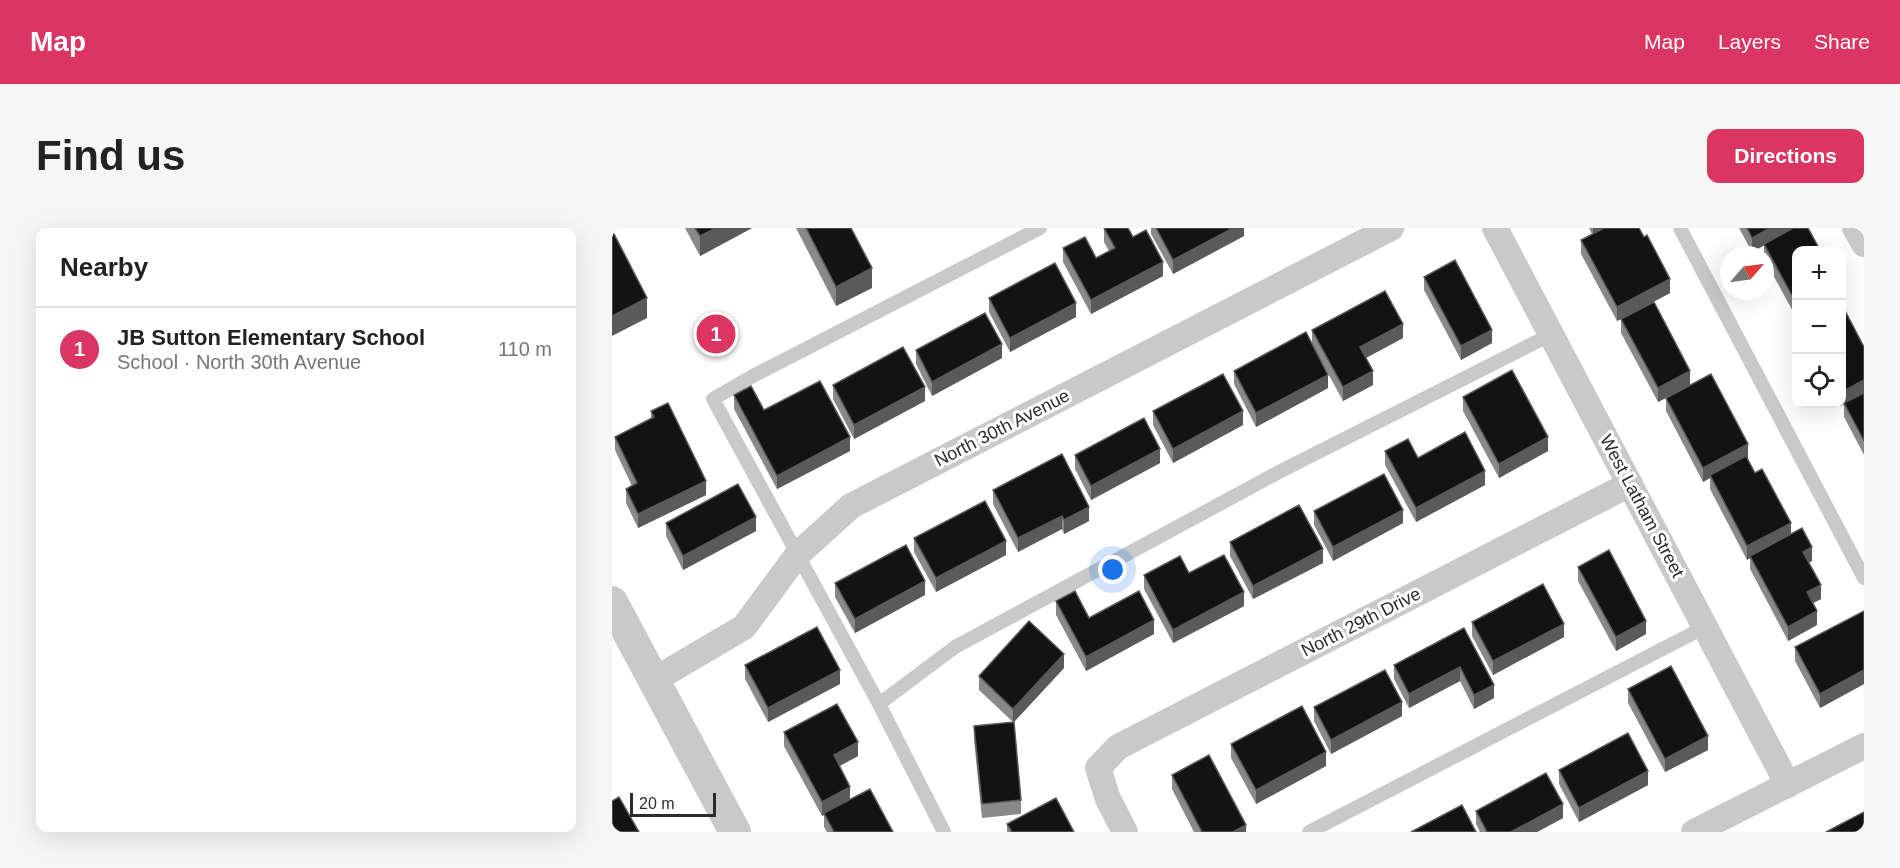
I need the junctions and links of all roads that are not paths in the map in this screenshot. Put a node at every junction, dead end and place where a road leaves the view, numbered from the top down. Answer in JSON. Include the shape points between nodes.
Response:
{"nodes":[{"id":1,"x":1040,"y":228,"type":"edge"},
{"id":2,"x":1391,"y":228,"type":"edge"},
{"id":3,"x":1495,"y":228,"type":"edge"},
{"id":4,"x":1680,"y":228,"type":"edge"},
{"id":5,"x":1855,"y":228,"type":"edge"},
{"id":6,"x":1864,"y":244,"type":"edge"},
{"id":7,"x":1552,"y":334,"type":"junction"},
{"id":8,"x":1630,"y":484,"type":"junction"},
{"id":9,"x":798,"y":554,"type":"junction"},
{"id":10,"x":1864,"y":578,"type":"edge"},
{"id":11,"x":612,"y":602,"type":"edge"},
{"id":12,"x":1705,"y":627,"type":"junction"},
{"id":13,"x":654,"y":681,"type":"junction"},
{"id":14,"x":879,"y":704,"type":"junction"},
{"id":15,"x":1864,"y":746,"type":"edge"},
{"id":16,"x":1788,"y":785,"type":"junction"},
{"id":17,"x":735,"y":832,"type":"edge"},
{"id":18,"x":944,"y":832,"type":"edge"},
{"id":19,"x":1125,"y":832,"type":"edge"},
{"id":20,"x":1309,"y":832,"type":"edge"},
{"id":21,"x":1694,"y":832,"type":"edge"}],
"edges":[{"from":1,"to":9,"type":"lane","via":[[713,399]]},
{"from":2,"to":9,"type":"street","name":"North 30th Avenue","via":[[851,506]]},
{"from":3,"to":7,"type":"street","name":"West Latham Street"},
{"from":4,"to":10,"type":"lane"},
{"from":5,"to":6,"type":"street"},
{"from":7,"to":8,"type":"street","name":"West Latham Street"},
{"from":7,"to":14,"type":"lane","via":[[1279,472],[965,641]]},
{"from":8,"to":12,"type":"street","name":"West Latham Street"},
{"from":8,"to":19,"type":"street","name":"North 29th Drive","via":[[1118,747],[1098,768]]},
{"from":9,"to":13,"type":"street","name":"North 30th Avenue","via":[[744,627]]},
{"from":9,"to":14,"type":"lane"},
{"from":11,"to":13,"type":"street"},
{"from":12,"to":16,"type":"street","name":"West Latham Street"},
{"from":12,"to":20,"type":"lane"},
{"from":13,"to":17,"type":"street"},
{"from":14,"to":18,"type":"lane"},
{"from":15,"to":16,"type":"street"},
{"from":16,"to":21,"type":"street"}]}
